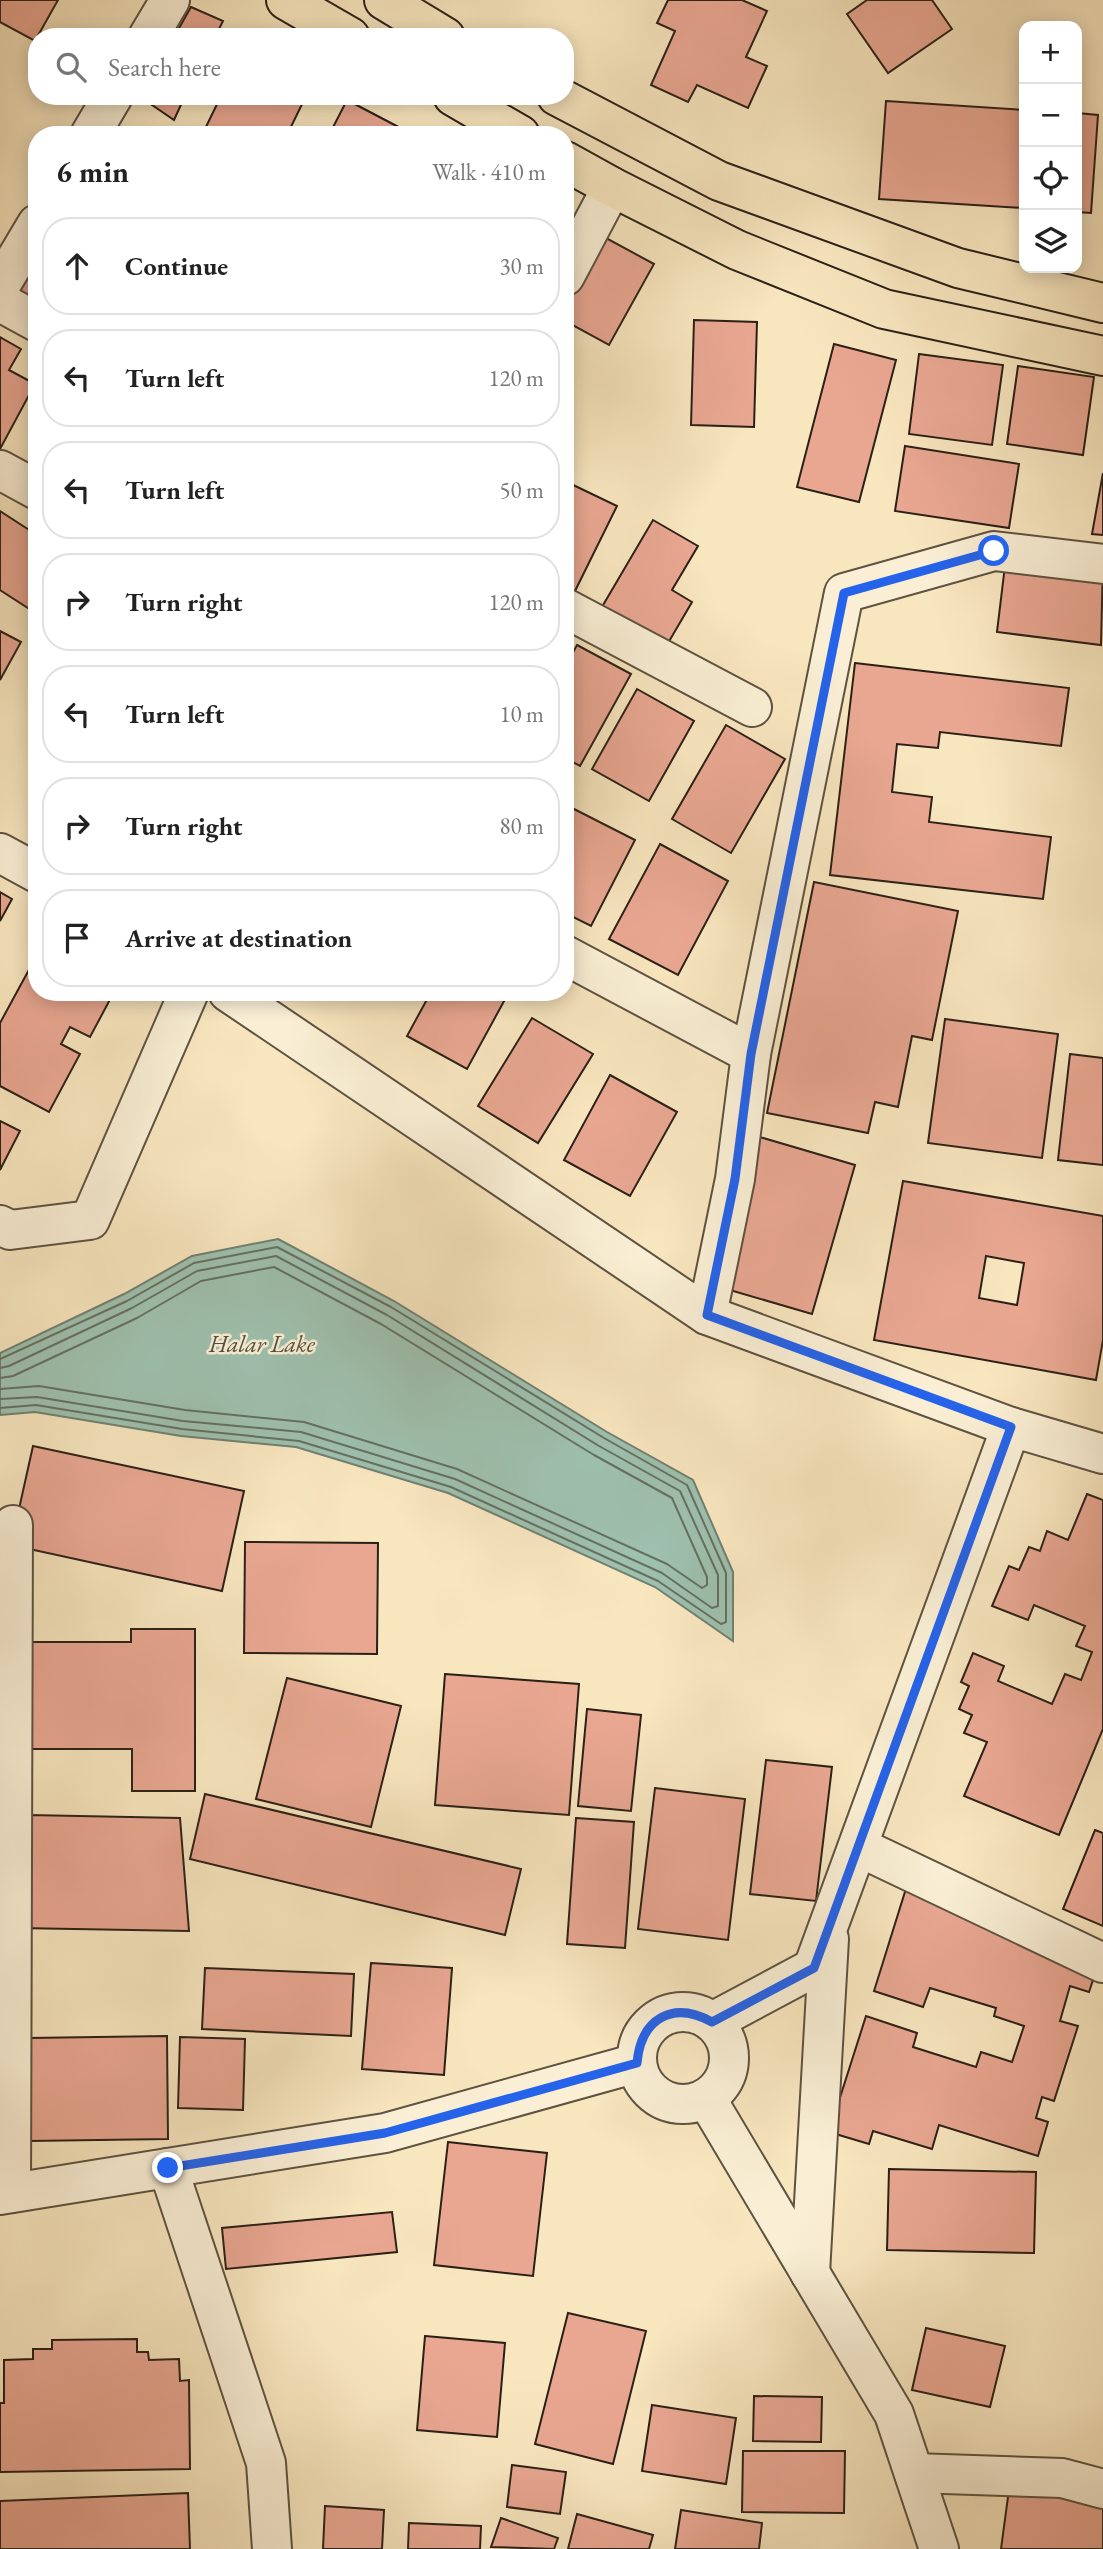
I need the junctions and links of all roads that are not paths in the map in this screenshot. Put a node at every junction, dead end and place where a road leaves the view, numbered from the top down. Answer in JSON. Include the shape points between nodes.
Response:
{"nodes":[{"id":1,"x":170,"y":0,"type":"edge"},
{"id":2,"x":286,"y":0,"type":"edge"},
{"id":3,"x":384,"y":0,"type":"edge"},
{"id":4,"x":153,"y":28,"type":"edge"},
{"id":5,"x":334,"y":28,"type":"edge"},
{"id":6,"x":430,"y":28,"type":"edge"},
{"id":7,"x":108,"y":105,"type":"edge"},
{"id":8,"x":468,"y":105,"type":"edge"},
{"id":9,"x":574,"y":105,"type":"edge"},
{"id":10,"x":95,"y":126,"type":"edge"},
{"id":11,"x":505,"y":126,"type":"edge"},
{"id":12,"x":574,"y":165,"type":"edge"},
{"id":13,"x":612,"y":187,"type":"junction"},
{"id":14,"x":28,"y":239,"type":"edge"},
{"id":15,"x":574,"y":259,"type":"edge"},
{"id":16,"x":0,"y":286,"type":"edge"},
{"id":17,"x":0,"y":302,"type":"edge"},
{"id":18,"x":1103,"y":303,"type":"edge"},
{"id":19,"x":28,"y":317,"type":"edge"},
{"id":20,"x":1103,"y":356,"type":"edge"},
{"id":21,"x":0,"y":470,"type":"edge"},
{"id":22,"x":28,"y":485,"type":"edge"},
{"id":23,"x":1103,"y":564,"type":"edge"},
{"id":24,"x":574,"y":613,"type":"edge"},
{"id":25,"x":751,"y":707,"type":"dead end"},
{"id":26,"x":0,"y":853,"type":"edge"},
{"id":27,"x":28,"y":868,"type":"edge"},
{"id":28,"x":574,"y":960,"type":"edge"},
{"id":29,"x":185,"y":1001,"type":"edge"},
{"id":30,"x":241,"y":1001,"type":"edge"},
{"id":31,"x":751,"y":1054,"type":"junction"},
{"id":32,"x":0,"y":1225,"type":"edge"},
{"id":33,"x":707,"y":1315,"type":"junction"},
{"id":34,"x":1011,"y":1427,"type":"junction"},
{"id":35,"x":1103,"y":1454,"type":"edge"},
{"id":36,"x":13,"y":1525,"type":"dead end"},
{"id":37,"x":6,"y":1692,"type":"edge"},
{"id":38,"x":859,"y":1847,"type":"junction"},
{"id":39,"x":830,"y":1923,"type":"junction"},
{"id":40,"x":1103,"y":1963,"type":"edge"},
{"id":41,"x":712,"y":2022,"type":"junction"},
{"id":42,"x":637,"y":2063,"type":"junction"},
{"id":43,"x":706,"y":2098,"type":"junction"},
{"id":44,"x":168,"y":2168,"type":"junction"},
{"id":45,"x":5,"y":2194,"type":"edge"},
{"id":46,"x":810,"y":2273,"type":"junction"},
{"id":47,"x":914,"y":2473,"type":"junction"},
{"id":48,"x":1103,"y":2488,"type":"edge"},
{"id":49,"x":272,"y":2549,"type":"edge"},
{"id":50,"x":939,"y":2549,"type":"edge"}],
"edges":[{"from":1,"to":4,"type":"street"},
{"from":2,"to":5,"type":"main road"},
{"from":3,"to":6,"type":"main road"},
{"from":7,"to":10,"type":"street"},
{"from":8,"to":11,"type":"main road"},
{"from":9,"to":18,"type":"main road","via":[[719,180],[958,268]]},
{"from":12,"to":13,"type":"main road"},
{"from":13,"to":15,"type":"street"},
{"from":13,"to":20,"type":"main road","via":[[737,250],[884,309]]},
{"from":14,"to":16,"type":"street"},
{"from":17,"to":19,"type":"street"},
{"from":21,"to":22,"type":"street"},
{"from":23,"to":31,"type":"street","via":[[994,551],[844,593]]},
{"from":24,"to":25,"type":"street"},
{"from":26,"to":27,"type":"street"},
{"from":28,"to":31,"type":"street"},
{"from":29,"to":32,"type":"street","via":[[90,1220],[10,1230]]},
{"from":30,"to":33,"type":"street"},
{"from":31,"to":33,"type":"street","via":[[735,1179]]},
{"from":33,"to":34,"type":"street"},
{"from":34,"to":35,"type":"street"},
{"from":34,"to":38,"type":"street"},
{"from":36,"to":37,"type":"street"},
{"from":37,"to":45,"type":"street"},
{"from":38,"to":39,"type":"street"},
{"from":38,"to":40,"type":"street"},
{"from":39,"to":41,"type":"street","via":[[814,1968]]},
{"from":39,"to":46,"type":"street"},
{"from":41,"to":42,"type":"street","via":[[696,2013],[660,2017],[639,2045]]},
{"from":41,"to":43,"type":"street","via":[[730,2053],[728,2071]]},
{"from":42,"to":43,"type":"street","via":[[642,2080],[654,2094],[688,2104]]},
{"from":42,"to":44,"type":"street","via":[[385,2133]]},
{"from":43,"to":46,"type":"street"},
{"from":44,"to":45,"type":"street"},
{"from":44,"to":49,"type":"street","via":[[266,2463]]},
{"from":46,"to":47,"type":"street","via":[[894,2414]]},
{"from":47,"to":48,"type":"street","via":[[1062,2478]]},
{"from":47,"to":50,"type":"street"}]}
